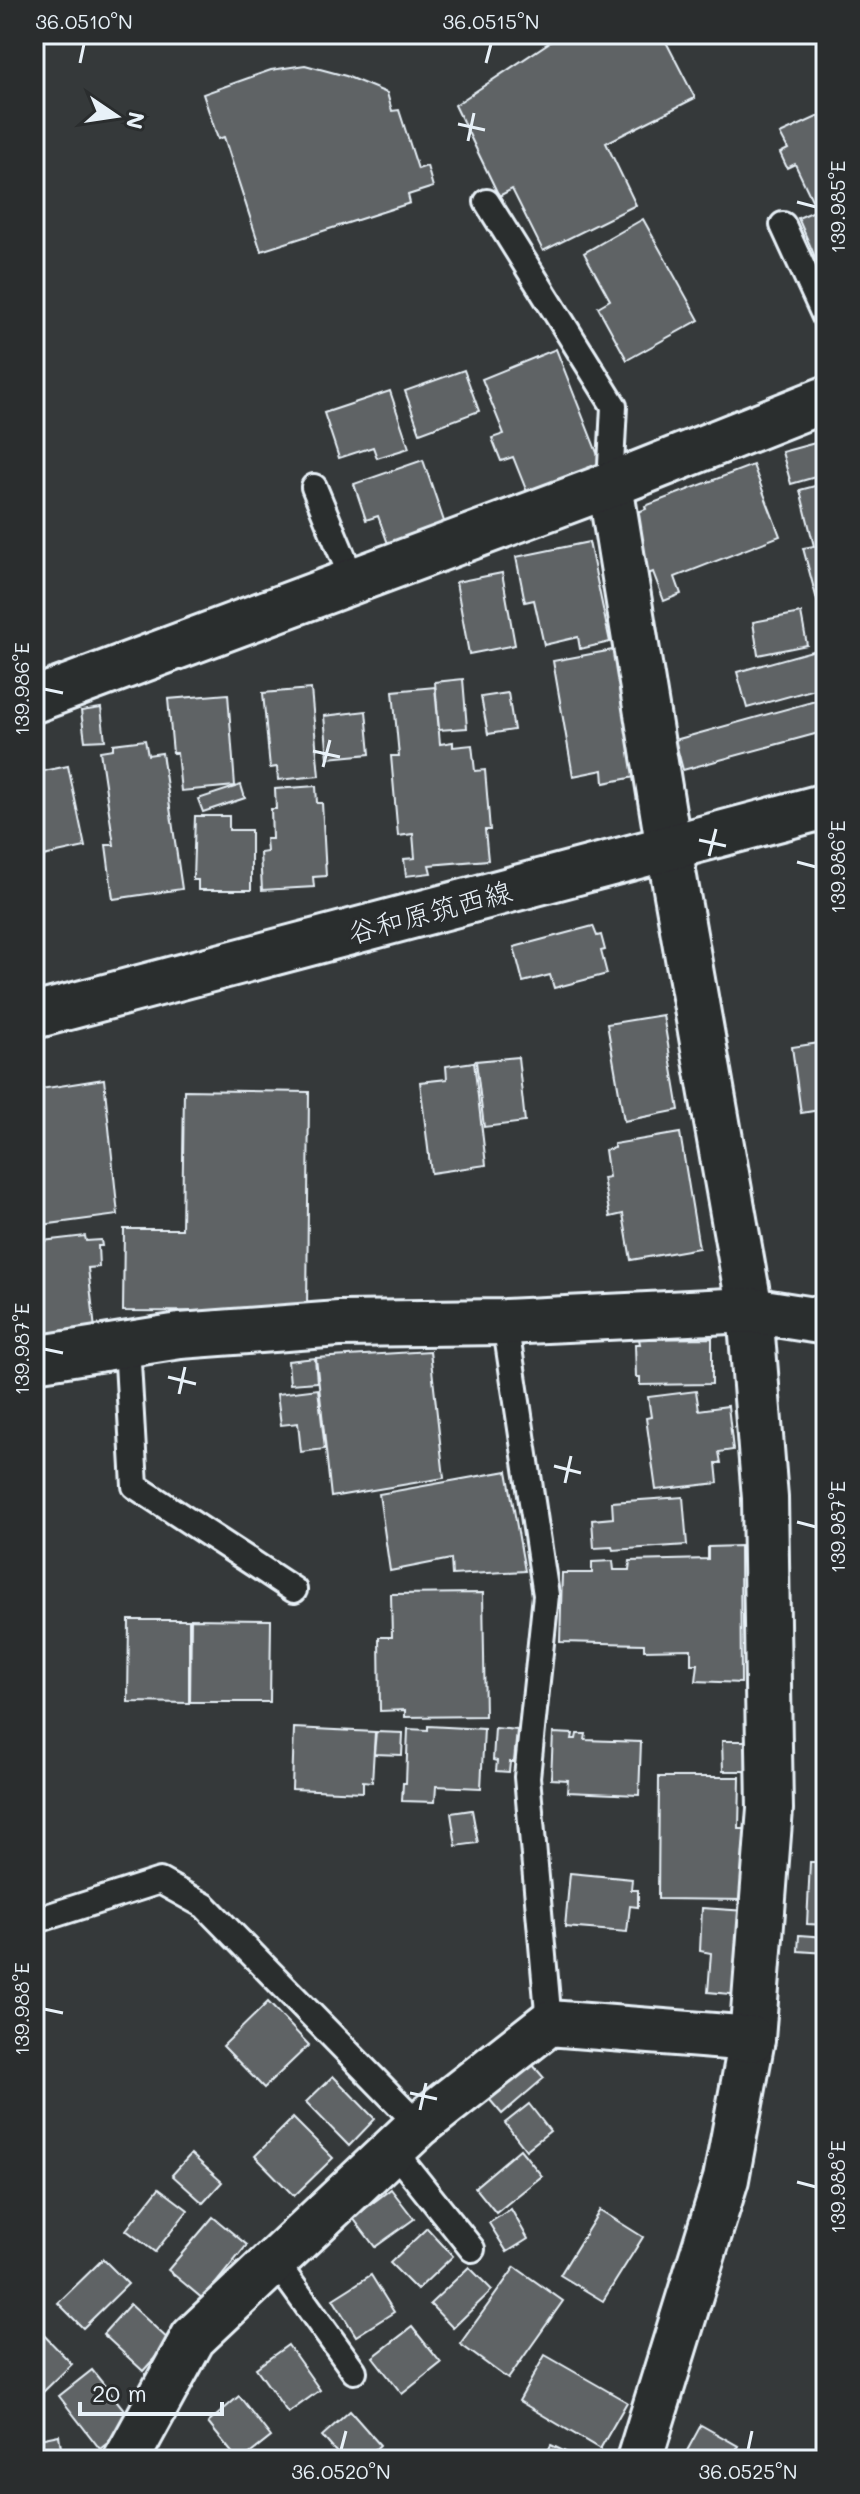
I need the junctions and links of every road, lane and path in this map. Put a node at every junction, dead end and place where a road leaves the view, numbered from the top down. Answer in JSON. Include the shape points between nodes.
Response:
{"nodes":[{"id":1,"x":487,"y":202,"type":"dead end"},
{"id":2,"x":783,"y":225,"type":"dead end"},
{"id":3,"x":826,"y":319,"type":"edge"},
{"id":4,"x":826,"y":399,"type":"edge"},
{"id":5,"x":610,"y":485,"type":"junction"},
{"id":6,"x":314,"y":487,"type":"dead end"},
{"id":7,"x":353,"y":581,"type":"junction"},
{"id":8,"x":34,"y":700,"type":"edge"},
{"id":9,"x":826,"y":806,"type":"edge"},
{"id":10,"x":669,"y":849,"type":"junction"},
{"id":11,"x":34,"y":1016,"type":"edge"},
{"id":12,"x":750,"y":1310,"type":"junction"},
{"id":13,"x":505,"y":1322,"type":"junction"},
{"id":14,"x":826,"y":1322,"type":"edge"},
{"id":15,"x":127,"y":1345,"type":"junction"},
{"id":16,"x":34,"y":1359,"type":"edge"},
{"id":17,"x":294,"y":1590,"type":"dead end"},
{"id":18,"x":34,"y":1921,"type":"edge"},
{"id":19,"x":549,"y":2023,"type":"junction"},
{"id":20,"x":752,"y":2039,"type":"junction"},
{"id":21,"x":406,"y":2138,"type":"junction"},
{"id":22,"x":472,"y":2249,"type":"dead end"},
{"id":23,"x":275,"y":2261,"type":"junction"},
{"id":24,"x":354,"y":2371,"type":"dead end"},
{"id":25,"x":126,"y":2460,"type":"edge"},
{"id":26,"x":639,"y":2460,"type":"edge"}],
"edges":[{"from":1,"to":5,"type":"lane","via":[[614,406]]},
{"from":2,"to":3,"type":"lane"},
{"from":4,"to":5,"type":"street"},
{"from":5,"to":7,"type":"street"},
{"from":5,"to":10,"type":"street"},
{"from":6,"to":7,"type":"lane"},
{"from":7,"to":8,"type":"street"},
{"from":9,"to":10,"type":"street","name":"谷和原筑西線"},
{"from":10,"to":11,"type":"street","name":"谷和原筑西線"},
{"from":10,"to":12,"type":"street"},
{"from":12,"to":13,"type":"street"},
{"from":12,"to":14,"type":"street"},
{"from":12,"to":20,"type":"street","via":[[765,1498],[770,1809]]},
{"from":13,"to":15,"type":"street","via":[[339,1324]]},
{"from":13,"to":19,"type":"lane","via":[[546,1595],[527,1777]]},
{"from":15,"to":16,"type":"street"},
{"from":15,"to":17,"type":"lane","via":[[135,1486]]},
{"from":18,"to":21,"type":"lane","via":[[160,1881],[205,1906]]},
{"from":19,"to":20,"type":"street"},
{"from":19,"to":21,"type":"street"},
{"from":20,"to":26,"type":"street","via":[[726,2179]]},
{"from":21,"to":22,"type":"lane"},
{"from":21,"to":23,"type":"street"},
{"from":23,"to":24,"type":"lane"},
{"from":23,"to":25,"type":"street","via":[[193,2338]]}]}
